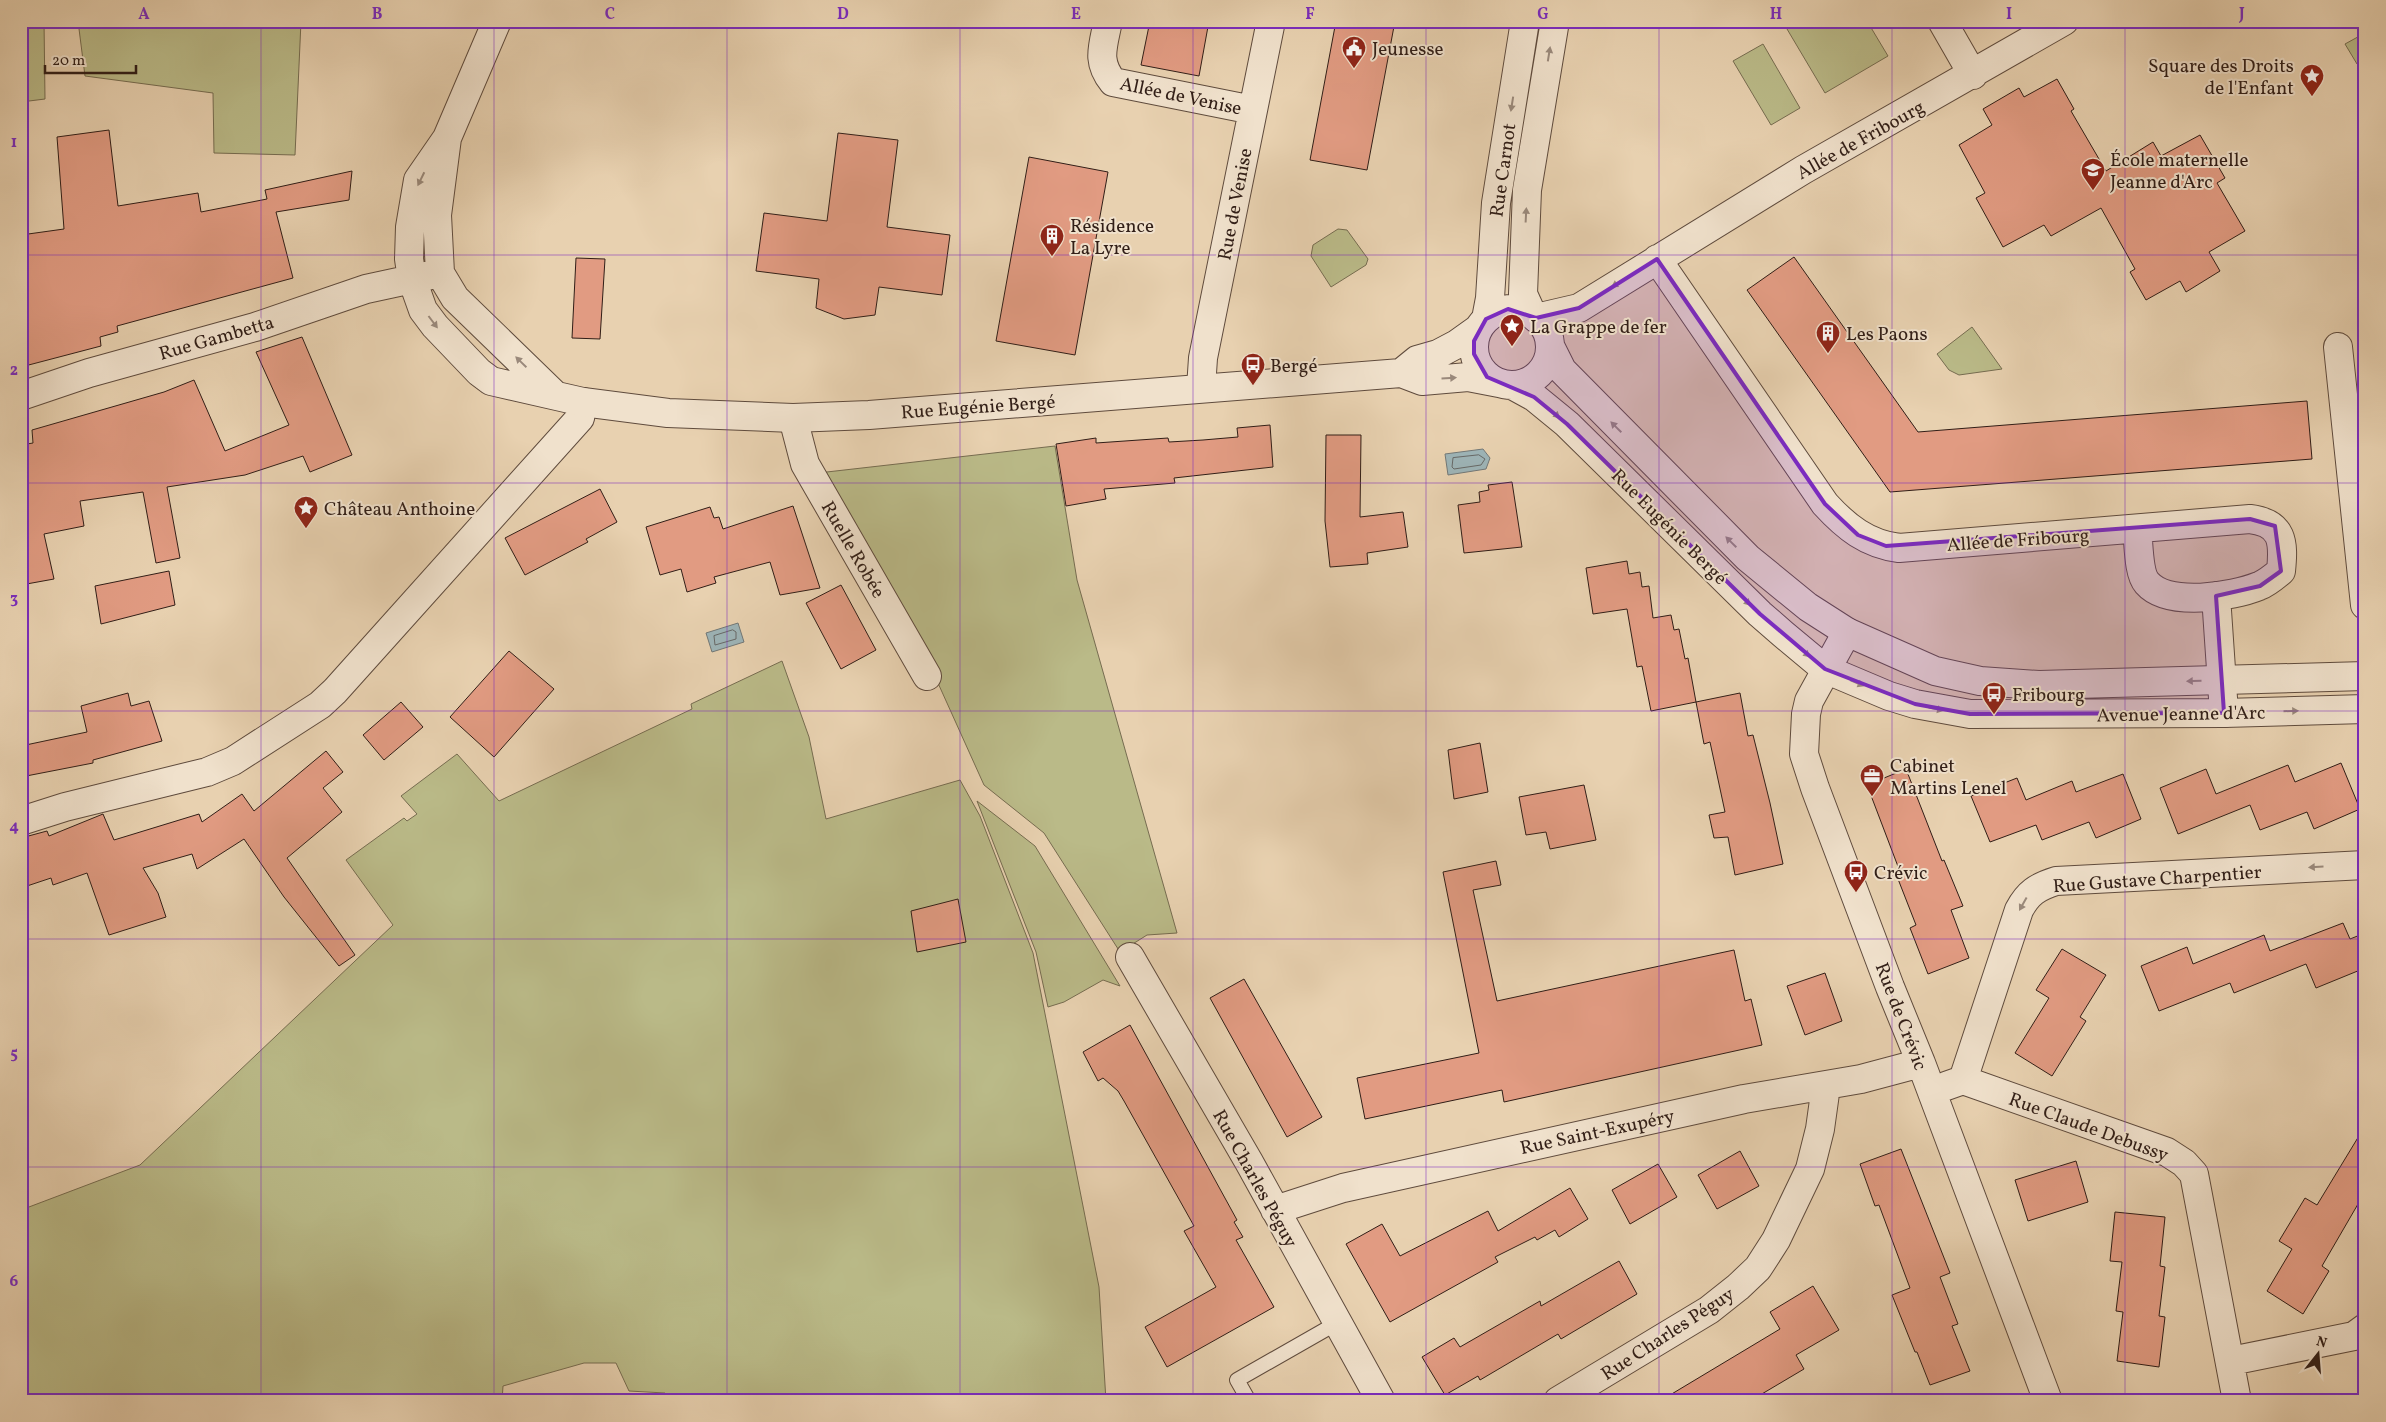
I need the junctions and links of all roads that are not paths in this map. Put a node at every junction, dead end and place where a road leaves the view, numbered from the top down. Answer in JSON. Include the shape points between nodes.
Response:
{"nodes":[{"id":1,"x":497,"y":21,"type":"edge"},
{"id":2,"x":1108,"y":21,"type":"edge"},
{"id":3,"x":1271,"y":21,"type":"edge"},
{"id":4,"x":1525,"y":21,"type":"edge"},
{"id":5,"x":1555,"y":21,"type":"edge"},
{"id":6,"x":1942,"y":21,"type":"edge"},
{"id":7,"x":2064,"y":21,"type":"edge"},
{"id":8,"x":1972,"y":75,"type":"junction"},
{"id":9,"x":1253,"y":110,"type":"junction"},
{"id":10,"x":447,"y":138,"type":"junction"},
{"id":11,"x":1657,"y":258,"type":"junction"},
{"id":12,"x":440,"y":273,"type":"junction"},
{"id":13,"x":412,"y":278,"type":"junction"},
{"id":14,"x":1534,"y":316,"type":"junction"},
{"id":15,"x":1482,"y":324,"type":"junction"},
{"id":16,"x":1550,"y":346,"type":"junction"},
{"id":17,"x":2338,"y":347,"type":"dead end"},
{"id":18,"x":1401,"y":373,"type":"junction"},
{"id":19,"x":1506,"y":384,"type":"junction"},
{"id":20,"x":1201,"y":388,"type":"junction"},
{"id":21,"x":21,"y":396,"type":"edge"},
{"id":22,"x":556,"y":396,"type":"junction"},
{"id":23,"x":583,"y":402,"type":"junction"},
{"id":24,"x":793,"y":418,"type":"junction"},
{"id":25,"x":2137,"y":530,"type":"junction"},
{"id":26,"x":2216,"y":596,"type":"junction"},
{"id":27,"x":2365,"y":604,"type":"edge"},
{"id":28,"x":1848,"y":632,"type":"junction"},
{"id":29,"x":1825,"y":669,"type":"junction"},
{"id":30,"x":927,"y":676,"type":"dead end"},
{"id":31,"x":2365,"y":676,"type":"edge"},
{"id":32,"x":2222,"y":680,"type":"junction"},
{"id":33,"x":2365,"y":708,"type":"edge"},
{"id":34,"x":2224,"y":712,"type":"junction"},
{"id":35,"x":21,"y":821,"type":"edge"},
{"id":36,"x":2365,"y":865,"type":"edge"},
{"id":37,"x":1130,"y":957,"type":"dead end"},
{"id":38,"x":1921,"y":1063,"type":"junction"},
{"id":39,"x":1963,"y":1080,"type":"junction"},
{"id":40,"x":1826,"y":1086,"type":"junction"},
{"id":41,"x":1931,"y":1091,"type":"junction"},
{"id":42,"x":1275,"y":1210,"type":"junction"},
{"id":43,"x":1337,"y":1323,"type":"junction"},
{"id":44,"x":2365,"y":1328,"type":"edge"},
{"id":45,"x":2231,"y":1361,"type":"junction"},
{"id":46,"x":1249,"y":1401,"type":"edge"},
{"id":47,"x":1381,"y":1401,"type":"edge"},
{"id":48,"x":1558,"y":1401,"type":"edge"},
{"id":49,"x":2048,"y":1401,"type":"edge"},
{"id":50,"x":2237,"y":1401,"type":"edge"}],
"edges":[{"from":1,"to":10,"type":"street"},
{"from":2,"to":9,"type":"street","name":"Allée de Venise","via":[[1101,58],[1104,71],[1113,82]]},
{"from":3,"to":9,"type":"street","name":"Rue de Venise"},
{"from":4,"to":15,"type":"street","name":"Rue Carnot","one_way":true,"via":[[1496,203],[1490,298]]},
{"from":14,"to":5,"type":"street","name":"Rue Carnot","one_way":true,"via":[[1523,294],[1527,190]]},
{"from":6,"to":8,"type":"street"},
{"from":7,"to":8,"type":"street","name":"Allée de Fribourg"},
{"from":8,"to":11,"type":"street","name":"Allée de Fribourg","via":[[1803,170]]},
{"from":9,"to":20,"type":"street","name":"Rue de Venise","via":[[1203,358]]},
{"from":10,"to":12,"type":"street","via":[[438,215]]},
{"from":10,"to":13,"type":"street","name":"Rue Eugénie Bergé","one_way":true,"via":[[418,180],[410,227]]},
{"from":11,"to":14,"type":"street","name":"Allée de Fribourg","one_way":true,"via":[[1579,308]]},
{"from":11,"to":25,"type":"street","name":"Allée de Fribourg","via":[[1825,504],[1858,535],[1899,548]]},
{"from":12,"to":13,"type":"street","name":"Rue Gambetta"},
{"from":22,"to":12,"type":"street","one_way":true,"via":[[455,298]]},
{"from":13,"to":21,"type":"street","name":"Rue Gambetta","via":[[366,289],[255,327],[89,373]]},
{"from":13,"to":22,"type":"street","name":"Rue Eugénie Bergé","one_way":true,"via":[[424,310],[435,326],[478,372],[491,381]]},
{"from":14,"to":15,"type":"street","via":[[1508,309],[1497,311]]},
{"from":14,"to":16,"type":"street","via":[[1547,332]]},
{"from":15,"to":18,"type":"street","via":[[1458,344],[1417,360]]},
{"from":15,"to":19,"type":"street","via":[[1474,341],[1476,361],[1487,377]]},
{"from":16,"to":19,"type":"street","via":[[1548,361],[1540,374],[1528,382]]},
{"from":28,"to":16,"type":"street","name":"Rue Eugénie Bergé","one_way":true,"via":[[1808,607],[1748,558],[1567,376]]},
{"from":17,"to":27,"type":"street"},
{"from":18,"to":19,"type":"street","name":"Rue Eugénie Bergé","one_way":true,"via":[[1422,381],[1468,377]]},
{"from":18,"to":20,"type":"street","name":"Rue Eugénie Bergé"},
{"from":19,"to":29,"type":"street","name":"Rue Eugénie Bergé","one_way":true,"via":[[1534,397],[1567,424],[1760,614]]},
{"from":20,"to":24,"type":"street","name":"Rue Eugénie Bergé"},
{"from":22,"to":23,"type":"street","name":"Rue Eugénie Bergé"},
{"from":23,"to":24,"type":"street","name":"Rue Eugénie Bergé","via":[[668,413]]},
{"from":23,"to":35,"type":"street","via":[[580,418],[320,705],[233,761],[207,772]]},
{"from":24,"to":30,"type":"street","name":"Ruelle Robée","via":[[805,464]]},
{"from":25,"to":26,"type":"street","name":"Allée de Fribourg","via":[[2142,573],[2154,589],[2173,596]]},
{"from":25,"to":26,"type":"street","name":"Allée de Fribourg","via":[[2250,520],[2275,526],[2279,536],[2281,571],[2260,586]]},
{"from":26,"to":32,"type":"street"},
{"from":28,"to":29,"type":"street","name":"Rue de Crévic"},
{"from":32,"to":28,"type":"street","name":"Avenue Jeanne d'Arc","one_way":true,"via":[[2038,685],[1980,681],[1935,671]]},
{"from":29,"to":34,"type":"street","name":"Avenue Jeanne d'Arc","one_way":true,"via":[[1915,704],[1970,714]]},
{"from":29,"to":38,"type":"street","name":"Rue de Crévic","via":[[1809,700],[1804,754]]},
{"from":31,"to":32,"type":"street","name":"Avenue Jeanne d'Arc"},
{"from":32,"to":34,"type":"street"},
{"from":34,"to":33,"type":"street","name":"Avenue Jeanne d'Arc","one_way":true},
{"from":36,"to":39,"type":"street","name":"Rue Gustave Charpentier","one_way":true,"via":[[2056,882],[2037,887],[2019,910]]},
{"from":37,"to":42,"type":"street","name":"Rue Charles Péguy"},
{"from":38,"to":40,"type":"street","name":"Rue Saint-Exupéry"},
{"from":38,"to":41,"type":"street","name":"Rue de Crévic"},
{"from":39,"to":41,"type":"street"},
{"from":39,"to":45,"type":"street","name":"Rue Claude Debussy","via":[[2167,1152],[2184,1163],[2194,1174]]},
{"from":40,"to":42,"type":"street","name":"Rue Saint-Exupéry","via":[[1744,1099],[1343,1188]]},
{"from":40,"to":48,"type":"street","name":"Rue Charles Péguy","via":[[1810,1169],[1776,1240],[1758,1268],[1710,1310]]},
{"from":41,"to":49,"type":"street","name":"Rue de Crévic"},
{"from":42,"to":43,"type":"street","name":"Rue Charles Péguy"},
{"from":43,"to":46,"type":"lane","via":[[1237,1380]]},
{"from":43,"to":47,"type":"street","name":"Rue Charles Péguy"},
{"from":44,"to":45,"type":"street","via":[[2354,1336]]},
{"from":45,"to":50,"type":"street","name":"Rue Claude Debussy"}]}
